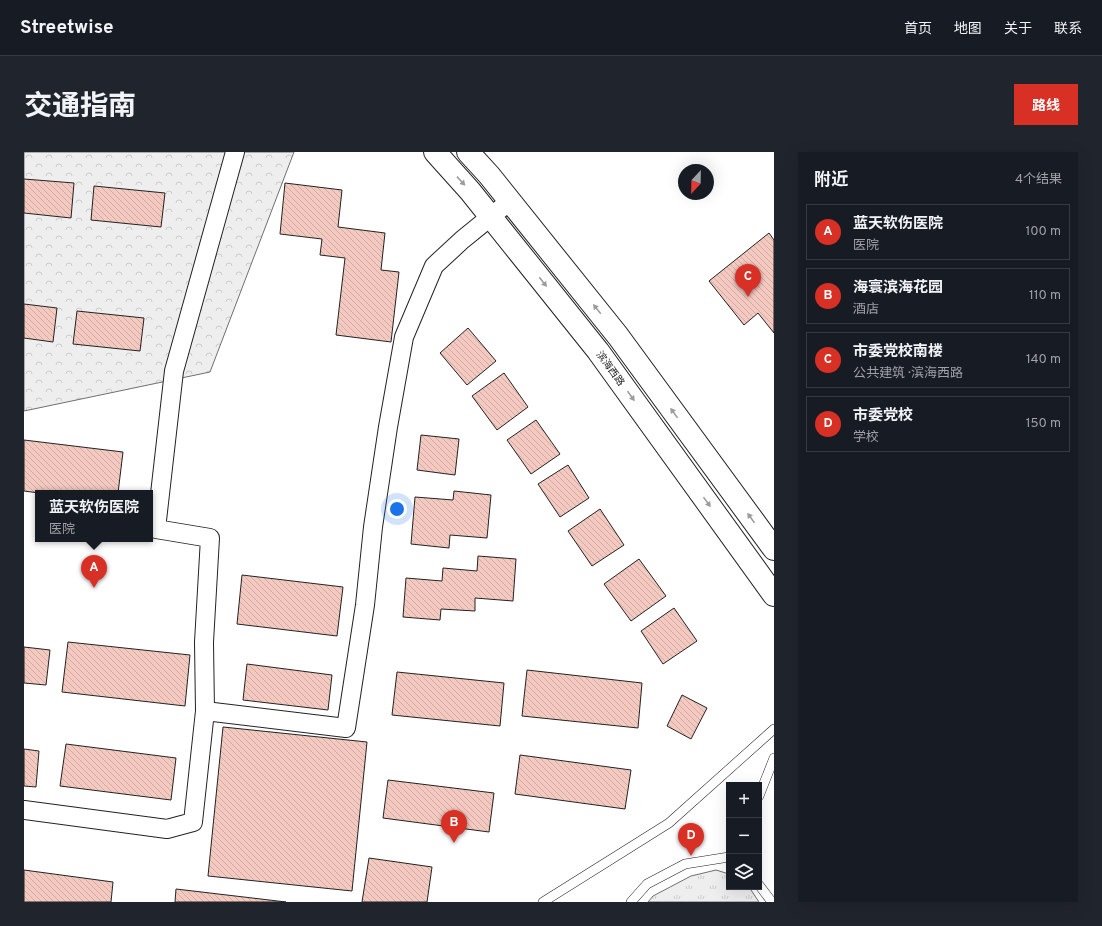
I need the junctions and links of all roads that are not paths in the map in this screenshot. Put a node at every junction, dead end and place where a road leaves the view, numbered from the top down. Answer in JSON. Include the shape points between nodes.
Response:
{"nodes":[{"id":1,"x":235,"y":152,"type":"edge"},
{"id":2,"x":435,"y":152,"type":"edge"},
{"id":3,"x":468,"y":152,"type":"edge"},
{"id":4,"x":510,"y":201,"type":"junction"},
{"id":5,"x":491,"y":216,"type":"junction"},
{"id":6,"x":774,"y":549,"type":"edge"},
{"id":7,"x":774,"y":595,"type":"edge"},
{"id":8,"x":205,"y":711,"type":"junction"},
{"id":9,"x":774,"y":729,"type":"edge"},
{"id":10,"x":774,"y":758,"type":"edge"},
{"id":11,"x":762,"y":788,"type":"edge"},
{"id":12,"x":24,"y":810,"type":"edge"},
{"id":13,"x":726,"y":857,"type":"edge"},
{"id":14,"x":762,"y":889,"type":"edge"},
{"id":15,"x":543,"y":902,"type":"edge"},
{"id":16,"x":631,"y":902,"type":"edge"},
{"id":17,"x":772,"y":902,"type":"edge"}],
"edges":[{"from":1,"to":8,"type":"street","via":[[174,371],[156,529],[210,538],[204,642]]},
{"from":2,"to":5,"type":"highway","name":"滨海西路","one_way":true},
{"from":3,"to":4,"type":"highway"},
{"from":4,"to":5,"type":"street"},
{"from":6,"to":4,"type":"highway","one_way":true,"via":[[618,336]]},
{"from":5,"to":7,"type":"highway","name":"滨海西路","one_way":true,"via":[[598,351]]},
{"from":5,"to":8,"type":"street","via":[[434,266],[404,337],[374,520],[365,605],[346,728]]},
{"from":8,"to":12,"type":"street","via":[[193,822],[167,829]]},
{"from":9,"to":15,"type":"lane","via":[[669,823]]},
{"from":10,"to":11,"type":"lane"},
{"from":13,"to":16,"type":"lane","via":[[685,864],[647,884]]},
{"from":14,"to":17,"type":"lane"}]}
